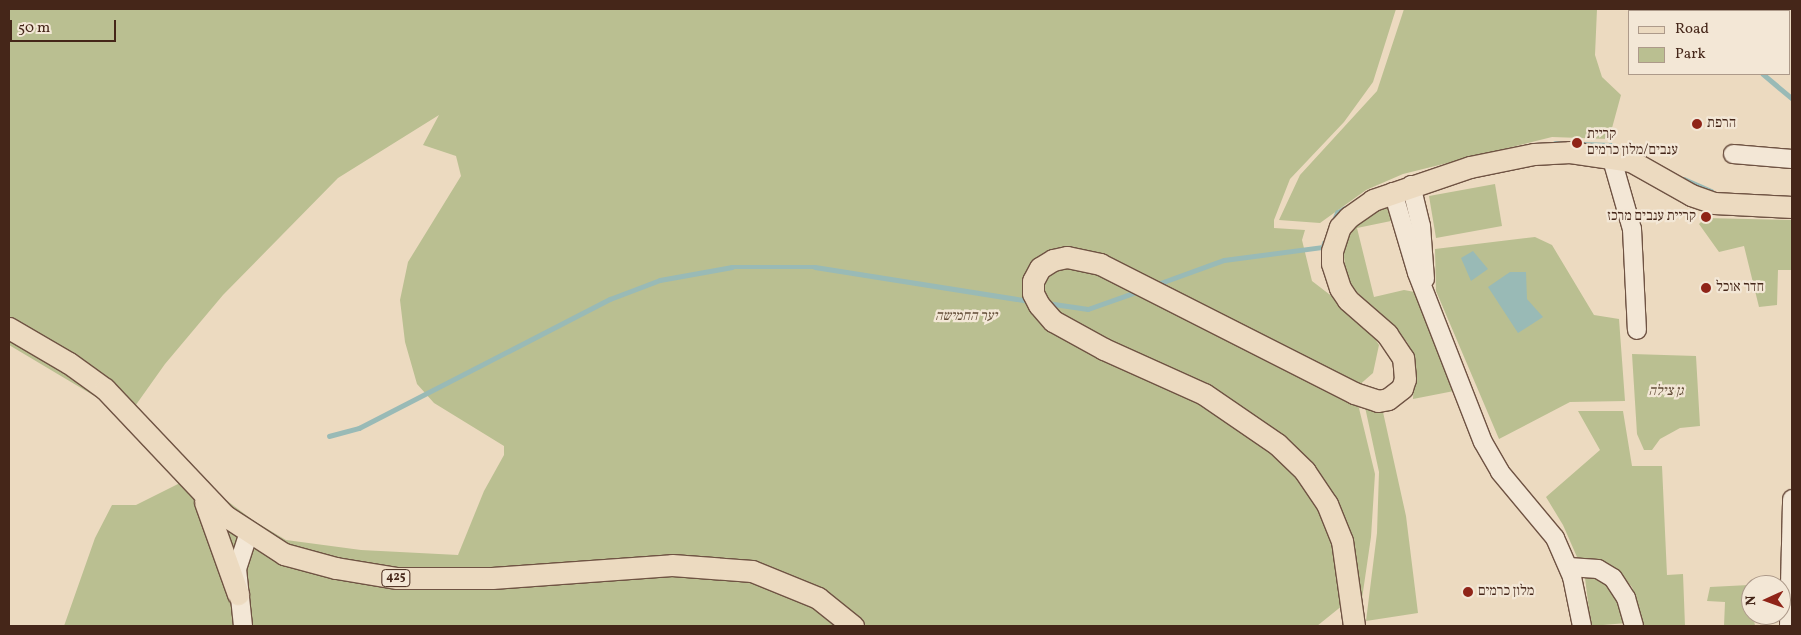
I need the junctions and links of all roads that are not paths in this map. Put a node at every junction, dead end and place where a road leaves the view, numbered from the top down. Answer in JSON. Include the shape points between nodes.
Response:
{"nodes":[{"id":1,"x":1733,"y":154,"type":"dead end"},
{"id":2,"x":1611,"y":156,"type":"junction"},
{"id":3,"x":1792,"y":159,"type":"edge"},
{"id":4,"x":1402,"y":188,"type":"junction"},
{"id":5,"x":1792,"y":208,"type":"edge"},
{"id":6,"x":9,"y":328,"type":"edge"},
{"id":7,"x":1637,"y":330,"type":"dead end"},
{"id":8,"x":200,"y":488,"type":"junction"},
{"id":9,"x":1792,"y":499,"type":"edge"},
{"id":10,"x":1792,"y":508,"type":"edge"},
{"id":11,"x":249,"y":531,"type":"junction"},
{"id":12,"x":1569,"y":567,"type":"junction"},
{"id":13,"x":238,"y":594,"type":"junction"},
{"id":14,"x":243,"y":626,"type":"edge"},
{"id":15,"x":853,"y":626,"type":"edge"},
{"id":16,"x":1354,"y":626,"type":"edge"},
{"id":17,"x":1582,"y":626,"type":"edge"},
{"id":18,"x":1634,"y":626,"type":"edge"},
{"id":19,"x":1789,"y":626,"type":"edge"}],
"edges":[{"from":1,"to":3,"type":"street"},
{"from":2,"to":4,"type":"main road","via":[[1570,152],[1534,154],[1470,167]]},
{"from":2,"to":5,"type":"main road","via":[[1642,166],[1691,195],[1714,203]]},
{"from":2,"to":7,"type":"street","via":[[1632,230]]},
{"from":4,"to":12,"type":"street","via":[[1424,292],[1487,450],[1506,478],[1548,526]]},
{"from":4,"to":16,"type":"main road","via":[[1349,217],[1340,227],[1332,251],[1332,263],[1340,288],[1348,300],[1387,334],[1403,358],[1405,380],[1402,388],[1388,399],[1366,399],[1089,260],[1067,257],[1052,260],[1040,268],[1032,287],[1038,305],[1059,325],[1204,394],[1277,444],[1305,471],[1327,504],[1342,540]]},
{"from":6,"to":8,"type":"main road","number":"425","via":[[69,363],[105,389]]},
{"from":8,"to":11,"type":"main road","number":"425","via":[[224,514]]},
{"from":8,"to":13,"type":"main road"},
{"from":9,"to":10,"type":"street"},
{"from":10,"to":19,"type":"street"},
{"from":11,"to":13,"type":"street","via":[[238,560]]},
{"from":11,"to":15,"type":"main road","number":"425","via":[[284,554],[336,568],[397,578],[492,578],[672,565],[752,571],[818,598]]},
{"from":12,"to":17,"type":"street"},
{"from":12,"to":18,"type":"street","via":[[1598,569],[1613,578],[1626,598]]},
{"from":13,"to":14,"type":"street"}]}
